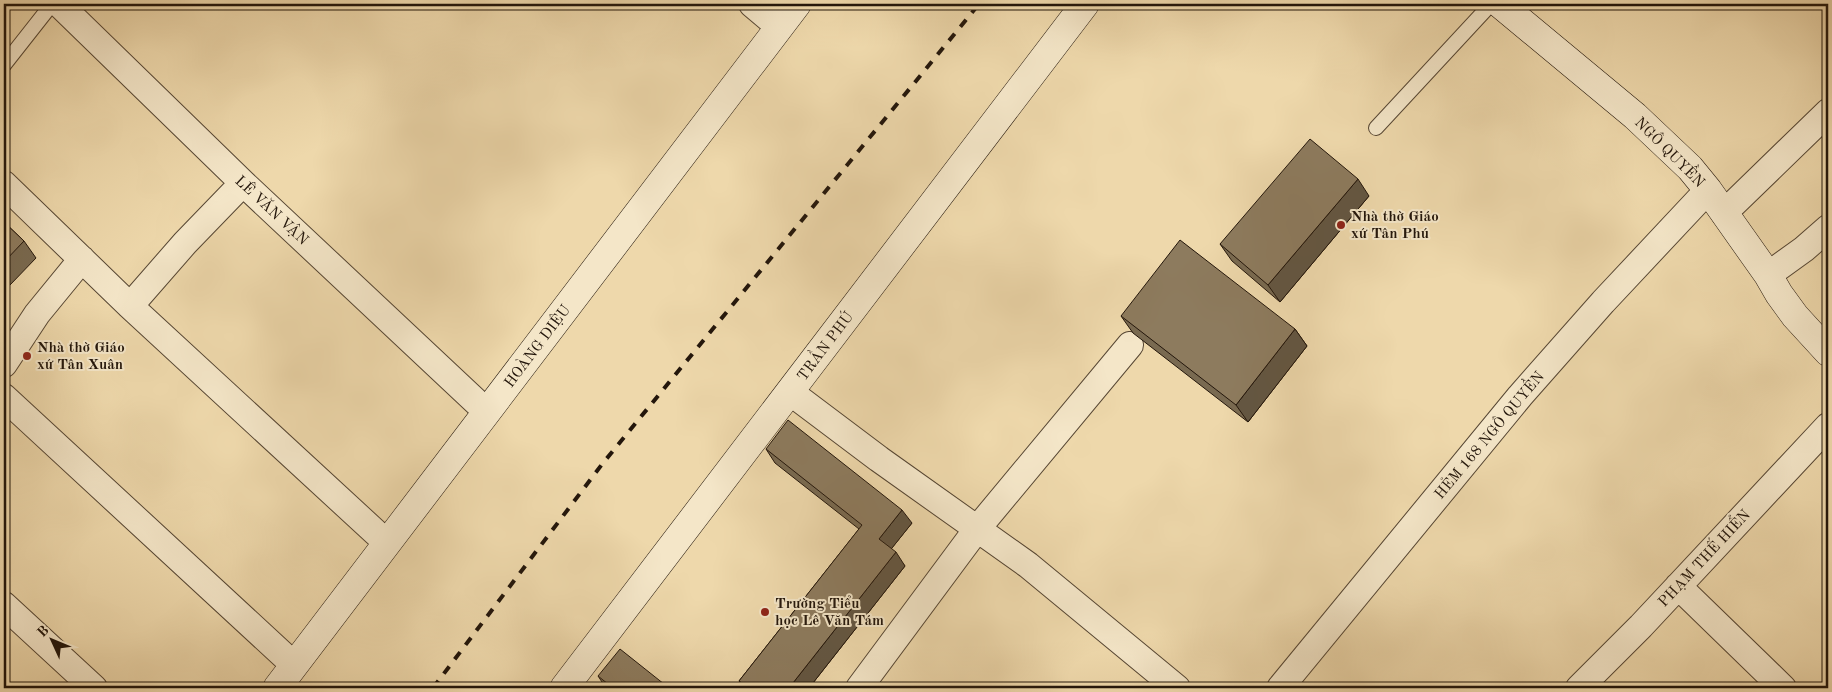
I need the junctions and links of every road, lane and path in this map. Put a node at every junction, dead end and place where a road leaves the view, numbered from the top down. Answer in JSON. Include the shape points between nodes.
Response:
{"nodes":[{"id":1,"x":52,"y":4,"type":"edge"},
{"id":2,"x":59,"y":4,"type":"edge"},
{"id":3,"x":752,"y":4,"type":"edge"},
{"id":4,"x":797,"y":4,"type":"edge"},
{"id":5,"x":1085,"y":4,"type":"edge"},
{"id":6,"x":1491,"y":4,"type":"edge"},
{"id":7,"x":1500,"y":4,"type":"edge"},
{"id":8,"x":779,"y":27,"type":"junction"},
{"id":9,"x":4,"y":65,"type":"edge"},
{"id":10,"x":1828,"y":112,"type":"edge"},
{"id":11,"x":1376,"y":128,"type":"dead end"},
{"id":12,"x":243,"y":182,"type":"junction"},
{"id":13,"x":4,"y":184,"type":"edge"},
{"id":14,"x":1708,"y":190,"type":"junction"},
{"id":15,"x":1724,"y":213,"type":"junction"},
{"id":16,"x":1828,"y":228,"type":"edge"},
{"id":17,"x":82,"y":259,"type":"junction"},
{"id":18,"x":1768,"y":275,"type":"junction"},
{"id":19,"x":130,"y":306,"type":"junction"},
{"id":20,"x":1130,"y":345,"type":"edge"},
{"id":21,"x":1828,"y":352,"type":"edge"},
{"id":22,"x":4,"y":364,"type":"edge"},
{"id":23,"x":790,"y":392,"type":"junction"},
{"id":24,"x":4,"y":397,"type":"edge"},
{"id":25,"x":487,"y":412,"type":"junction"},
{"id":26,"x":1828,"y":426,"type":"edge"},
{"id":27,"x":976,"y":529,"type":"junction"},
{"id":28,"x":387,"y":543,"type":"junction"},
{"id":29,"x":1678,"y":586,"type":"junction"},
{"id":30,"x":4,"y":605,"type":"edge"},
{"id":31,"x":294,"y":665,"type":"junction"},
{"id":32,"x":94,"y":688,"type":"edge"},
{"id":33,"x":277,"y":688,"type":"edge"},
{"id":34,"x":564,"y":688,"type":"edge"},
{"id":35,"x":859,"y":688,"type":"edge"},
{"id":36,"x":1177,"y":688,"type":"edge"},
{"id":37,"x":1280,"y":688,"type":"edge"},
{"id":38,"x":1579,"y":688,"type":"edge"},
{"id":39,"x":1783,"y":688,"type":"edge"}],
"edges":[{"from":1,"to":9,"type":"lane"},
{"from":2,"to":12,"type":"street","name":"LÊ VĂN VẬN"},
{"from":3,"to":8,"type":"street"},
{"from":4,"to":8,"type":"street","name":"HOÀNG DIỆU"},
{"from":5,"to":23,"type":"street","name":"TRẦN PHÚ"},
{"from":6,"to":11,"type":"lane"},
{"from":7,"to":14,"type":"street","name":"NGÔ QUYỀN","via":[[1635,116],[1690,168]]},
{"from":8,"to":25,"type":"street","name":"HOÀNG DIỆU"},
{"from":10,"to":15,"type":"street"},
{"from":12,"to":19,"type":"street"},
{"from":12,"to":25,"type":"street","name":"LÊ VĂN VẬN"},
{"from":13,"to":17,"type":"street"},
{"from":14,"to":15,"type":"street","name":"NGÔ QUYỀN"},
{"from":14,"to":37,"type":"street","name":"HẺM 168 NGÔ QUYỀN","via":[[1520,396]]},
{"from":15,"to":18,"type":"street","name":"NGÔ QUYỀN"},
{"from":16,"to":18,"type":"street"},
{"from":17,"to":19,"type":"street"},
{"from":17,"to":22,"type":"street","via":[[45,302]]},
{"from":18,"to":21,"type":"street","name":"NGÔ QUYỀN","via":[[1796,316]]},
{"from":19,"to":28,"type":"street"},
{"from":20,"to":27,"type":"street"},
{"from":23,"to":27,"type":"street"},
{"from":23,"to":34,"type":"street","name":"TRẦN PHÚ"},
{"from":24,"to":31,"type":"street"},
{"from":25,"to":28,"type":"street","name":"HOÀNG DIỆU"},
{"from":26,"to":29,"type":"street","name":"PHẠM THẾ HIỂN"},
{"from":27,"to":35,"type":"street"},
{"from":27,"to":36,"type":"street","via":[[1028,565]]},
{"from":28,"to":31,"type":"street","name":"HOÀNG DIỆU"},
{"from":29,"to":38,"type":"street","name":"PHẠM THẾ HIỂN"},
{"from":29,"to":39,"type":"street"},
{"from":30,"to":32,"type":"street"},
{"from":31,"to":33,"type":"street","name":"HOÀNG DIỆU"}]}
